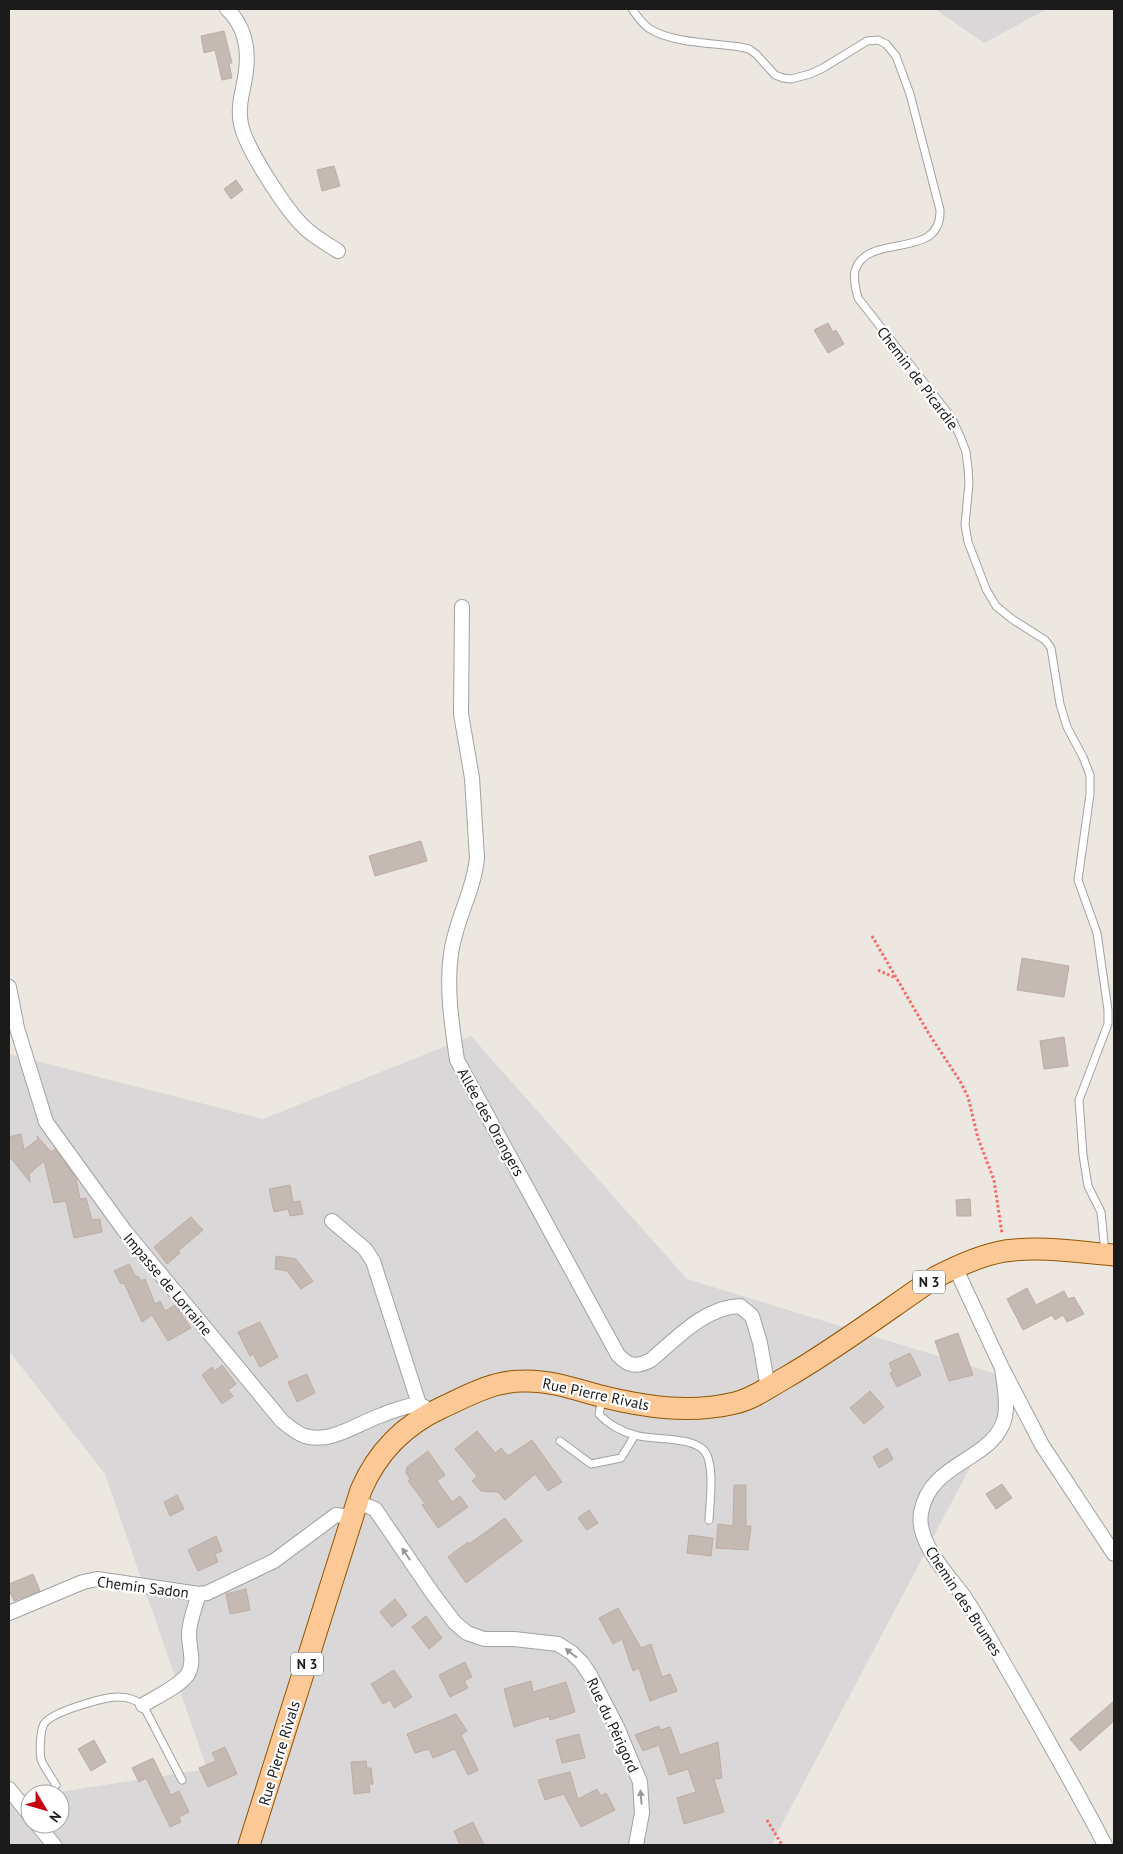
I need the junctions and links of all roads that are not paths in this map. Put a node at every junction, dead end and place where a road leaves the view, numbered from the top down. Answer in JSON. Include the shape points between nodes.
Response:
{"nodes":[{"id":1,"x":227,"y":9,"type":"edge"},
{"id":2,"x":632,"y":9,"type":"edge"},
{"id":3,"x":338,"y":251,"type":"dead end"},
{"id":4,"x":462,"y":607,"type":"dead end"},
{"id":5,"x":9,"y":987,"type":"edge"},
{"id":6,"x":332,"y":1220,"type":"dead end"},
{"id":7,"x":1110,"y":1255,"type":"edge"},
{"id":8,"x":955,"y":1267,"type":"junction"},
{"id":9,"x":1002,"y":1368,"type":"junction"},
{"id":10,"x":768,"y":1388,"type":"junction"},
{"id":11,"x":602,"y":1396,"type":"junction"},
{"id":12,"x":426,"y":1408,"type":"junction"},
{"id":13,"x":635,"y":1436,"type":"junction"},
{"id":14,"x":560,"y":1441,"type":"dead end"},
{"id":15,"x":354,"y":1510,"type":"junction"},
{"id":16,"x":710,"y":1520,"type":"dead end"},
{"id":17,"x":1114,"y":1554,"type":"edge"},
{"id":18,"x":198,"y":1594,"type":"junction"},
{"id":19,"x":9,"y":1613,"type":"edge"},
{"id":20,"x":144,"y":1705,"type":"junction"},
{"id":21,"x":182,"y":1780,"type":"dead end"},
{"id":22,"x":55,"y":1784,"type":"edge"},
{"id":23,"x":9,"y":1789,"type":"edge"},
{"id":24,"x":20,"y":1803,"type":"edge"},
{"id":25,"x":45,"y":1834,"type":"edge"},
{"id":26,"x":54,"y":1845,"type":"edge"},
{"id":27,"x":249,"y":1845,"type":"edge"},
{"id":28,"x":636,"y":1845,"type":"edge"},
{"id":29,"x":1105,"y":1845,"type":"edge"}],
"edges":[{"from":1,"to":3,"type":"street","via":[[242,26],[246,43],[246,72],[239,108],[240,123],[249,147],[293,216],[312,235]]},
{"from":2,"to":7,"type":"lane","name":"Chemin de Picardie","via":[[644,24],[658,33],[749,49],[775,75],[783,78],[810,74],[867,41],[878,40],[892,50],[910,94],[940,210],[938,227],[929,237],[865,256],[856,270],[858,298],[950,417],[960,436],[966,452],[969,483],[965,525],[986,589],[996,606],[1045,640],[1051,648],[1067,727],[1090,775],[1078,880],[1097,933],[1108,1024],[1079,1100],[1082,1156],[1088,1186],[1101,1212]]},
{"from":4,"to":10,"type":"street","name":"Allée des Orangers","via":[[461,714],[472,778],[477,858],[451,954],[450,1011],[457,1060],[618,1355],[625,1362],[641,1365],[704,1318],[726,1307],[740,1306],[752,1316]]},
{"from":5,"to":12,"type":"street","name":"Impasse de Lorraine","via":[[17,1028],[46,1122],[124,1230],[282,1421],[295,1432],[315,1438],[334,1435],[381,1415]]},
{"from":6,"to":12,"type":"street","via":[[373,1261]]},
{"from":7,"to":8,"type":"main road","name":"Rue Pierre Rivals","number":"N 3","via":[[1036,1249],[1005,1252]]},
{"from":8,"to":9,"type":"street","name":"Chemin des Brumes"},
{"from":8,"to":10,"type":"main road","name":"Rue Pierre Rivals","number":"N 3"},
{"from":9,"to":17,"type":"street","name":"Chemin des Brumes","via":[[1042,1445]]},
{"from":9,"to":29,"type":"street","name":"Chemin des Brumes","via":[[1006,1405],[1000,1429],[981,1450],[938,1479],[924,1500],[920,1527],[931,1550],[973,1609]]},
{"from":10,"to":11,"type":"main road","name":"Rue Pierre Rivals","number":"N 3","via":[[736,1403],[686,1409],[649,1406]]},
{"from":11,"to":12,"type":"main road","name":"Rue Pierre Rivals","number":"N 3","via":[[543,1381],[521,1380],[480,1389]]},
{"from":11,"to":13,"type":"lane","via":[[599,1414],[606,1422]]},
{"from":12,"to":15,"type":"main road","name":"Rue Pierre Rivals","number":"N 3","via":[[393,1441],[368,1474]]},
{"from":13,"to":14,"type":"lane","via":[[620,1458],[592,1464]]},
{"from":13,"to":16,"type":"lane","via":[[701,1447],[710,1467]]},
{"from":15,"to":18,"type":"street","name":"Chemin Sadon","via":[[336,1515],[274,1561],[207,1593]]},
{"from":15,"to":27,"type":"main road","name":"Rue Pierre Rivals","number":"N 3"},
{"from":28,"to":15,"type":"street","name":"Rue du Périgord","one_way":true,"via":[[642,1813],[640,1782],[617,1727],[582,1663],[558,1644],[484,1639],[468,1633],[450,1616],[375,1510]]},
{"from":18,"to":19,"type":"street","name":"Chemin Sadon","via":[[97,1579]]},
{"from":18,"to":20,"type":"street","via":[[188,1635],[191,1662],[188,1673]]},
{"from":20,"to":21,"type":"lane"},
{"from":20,"to":22,"type":"lane","via":[[133,1698],[118,1697],[75,1707],[48,1720],[43,1725],[41,1761]]},
{"from":23,"to":24,"type":"street"},
{"from":25,"to":26,"type":"street"}]}
